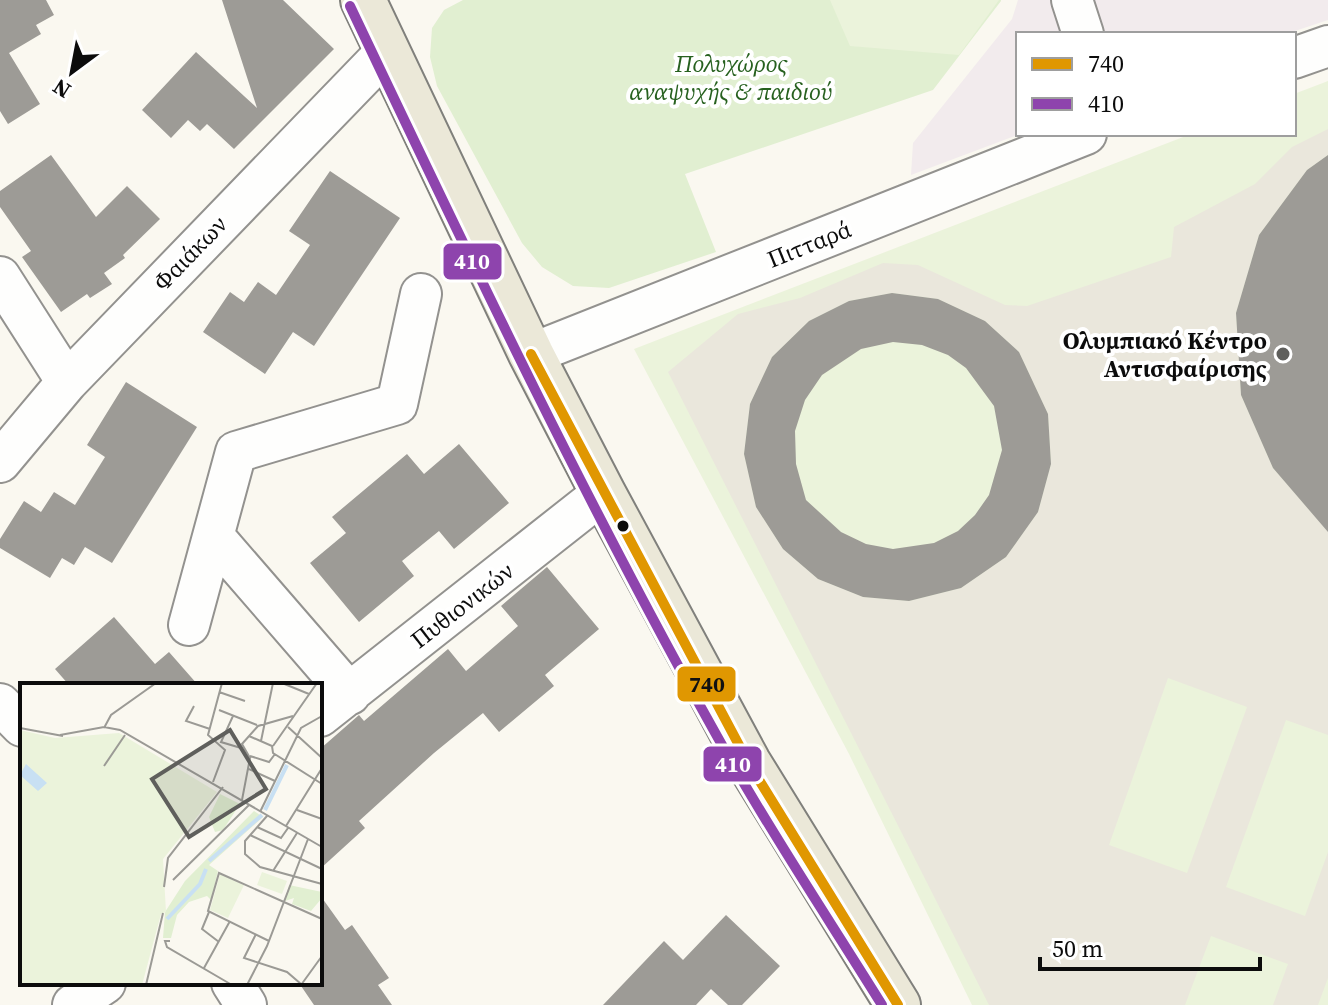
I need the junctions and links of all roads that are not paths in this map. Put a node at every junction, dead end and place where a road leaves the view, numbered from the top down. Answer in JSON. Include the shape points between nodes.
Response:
{"nodes":[{"id":1,"x":363,"y":0,"type":"edge"},
{"id":2,"x":1072,"y":0,"type":"edge"},
{"id":3,"x":1082,"y":32,"type":"edge"},
{"id":4,"x":1328,"y":46,"type":"edge"},
{"id":5,"x":387,"y":51,"type":"junction"},
{"id":6,"x":1296,"y":57,"type":"edge"},
{"id":7,"x":1081,"y":136,"type":"edge"},
{"id":8,"x":0,"y":277,"type":"edge"},
{"id":9,"x":421,"y":294,"type":"dead end"},
{"id":10,"x":531,"y":354,"type":"junction"},
{"id":11,"x":67,"y":382,"type":"junction"},
{"id":12,"x":0,"y":462,"type":"edge"},
{"id":13,"x":603,"y":493,"type":"junction"},
{"id":14,"x":214,"y":537,"type":"junction"},
{"id":15,"x":189,"y":625,"type":"dead end"},
{"id":16,"x":319,"y":683,"type":"edge"},
{"id":17,"x":322,"y":687,"type":"edge"},
{"id":18,"x":0,"y":704,"type":"edge"},
{"id":19,"x":335,"y":705,"type":"edge"},
{"id":20,"x":20,"y":724,"type":"edge"},
{"id":21,"x":102,"y":985,"type":"edge"},
{"id":22,"x":233,"y":985,"type":"edge"},
{"id":23,"x":73,"y":1005,"type":"edge"},
{"id":24,"x":246,"y":1005,"type":"edge"},
{"id":25,"x":898,"y":1005,"type":"edge"}],
"edges":[{"from":1,"to":5,"type":"main road"},
{"from":2,"to":3,"type":"street"},
{"from":4,"to":6,"type":"street"},
{"from":5,"to":10,"type":"main road"},
{"from":5,"to":11,"type":"street","name":"Φαιάκων"},
{"from":7,"to":10,"type":"street","name":"Πιτταρά"},
{"from":8,"to":11,"type":"street"},
{"from":9,"to":14,"type":"street","via":[[397,404],[236,452]]},
{"from":10,"to":13,"type":"main road"},
{"from":11,"to":12,"type":"street","name":"Φαιάκων"},
{"from":13,"to":19,"type":"street","name":"Πυθιονικών"},
{"from":13,"to":25,"type":"main road","via":[[748,762]]},
{"from":14,"to":15,"type":"street"},
{"from":14,"to":16,"type":"street"},
{"from":17,"to":19,"type":"street"},
{"from":18,"to":20,"type":"street"},
{"from":21,"to":23,"type":"street"},
{"from":22,"to":24,"type":"street"}]}
